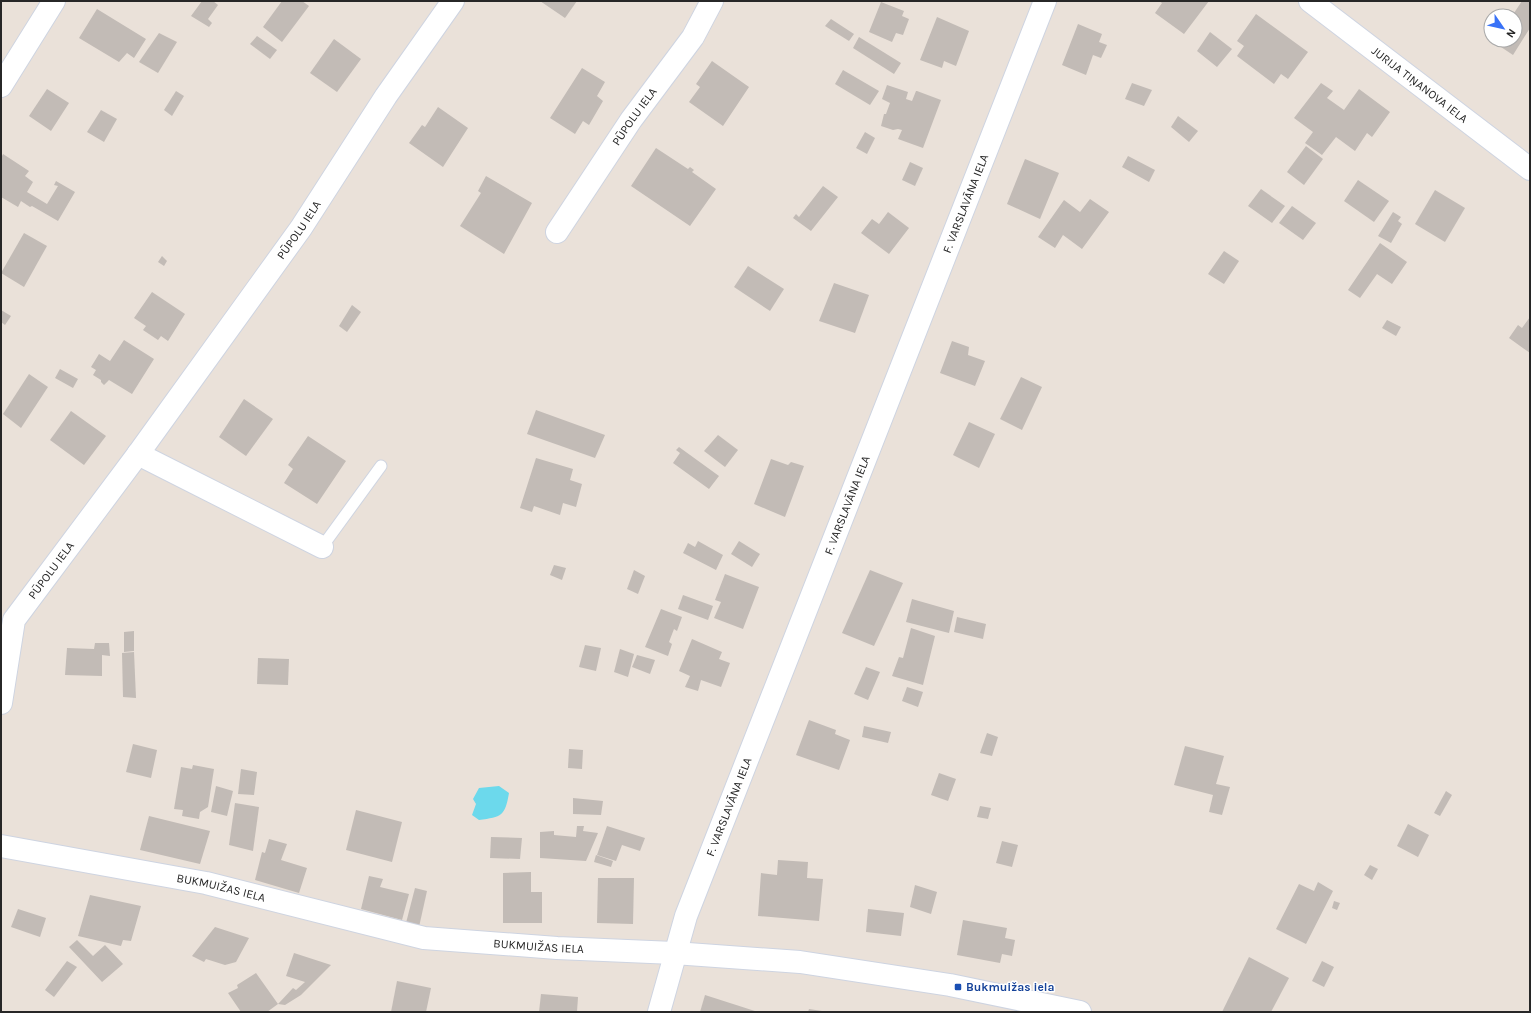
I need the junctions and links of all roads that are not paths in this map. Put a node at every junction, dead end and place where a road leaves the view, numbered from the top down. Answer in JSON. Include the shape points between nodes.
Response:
{"nodes":[{"id":1,"x":54,"y":1,"type":"edge"},
{"id":2,"x":453,"y":1,"type":"edge"},
{"id":3,"x":712,"y":1,"type":"edge"},
{"id":4,"x":1045,"y":1,"type":"edge"},
{"id":5,"x":1310,"y":1,"type":"edge"},
{"id":6,"x":1,"y":86,"type":"edge"},
{"id":7,"x":1530,"y":169,"type":"edge"},
{"id":8,"x":557,"y":232,"type":"dead end"},
{"id":9,"x":138,"y":454,"type":"junction"},
{"id":10,"x":381,"y":466,"type":"dead end"},
{"id":11,"x":322,"y":547,"type":"joint"},
{"id":12,"x":1,"y":703,"type":"edge"},
{"id":13,"x":1,"y":846,"type":"edge"},
{"id":14,"x":674,"y":953,"type":"junction"},
{"id":15,"x":659,"y":1012,"type":"edge"},
{"id":16,"x":1080,"y":1012,"type":"edge"}],
"edges":[{"from":1,"to":6,"type":"street"},
{"from":2,"to":9,"type":"street","name":"PŪPOLU IELA","via":[[386,96],[301,228]]},
{"from":3,"to":8,"type":"street","name":"PŪPOLU IELA","via":[[693,37],[631,120]]},
{"from":4,"to":14,"type":"street","name":"F. VARSLAVĀNA IELA","via":[[688,909]]},
{"from":5,"to":7,"type":"street","name":"JURIJA TIŅANOVA IELA"},
{"from":9,"to":11,"type":"street"},
{"from":9,"to":12,"type":"street","name":"PŪPOLU IELA","via":[[14,620]]},
{"from":10,"to":11,"type":"lane"},
{"from":13,"to":14,"type":"street","name":"BUKMUIŽAS IELA","via":[[206,883],[424,938],[557,948]]},
{"from":14,"to":15,"type":"street","name":"F. VARSLAVĀNA IELA"},
{"from":14,"to":16,"type":"street","name":"BUKMUIŽAS IELA","via":[[800,962],[950,985]]}]}
